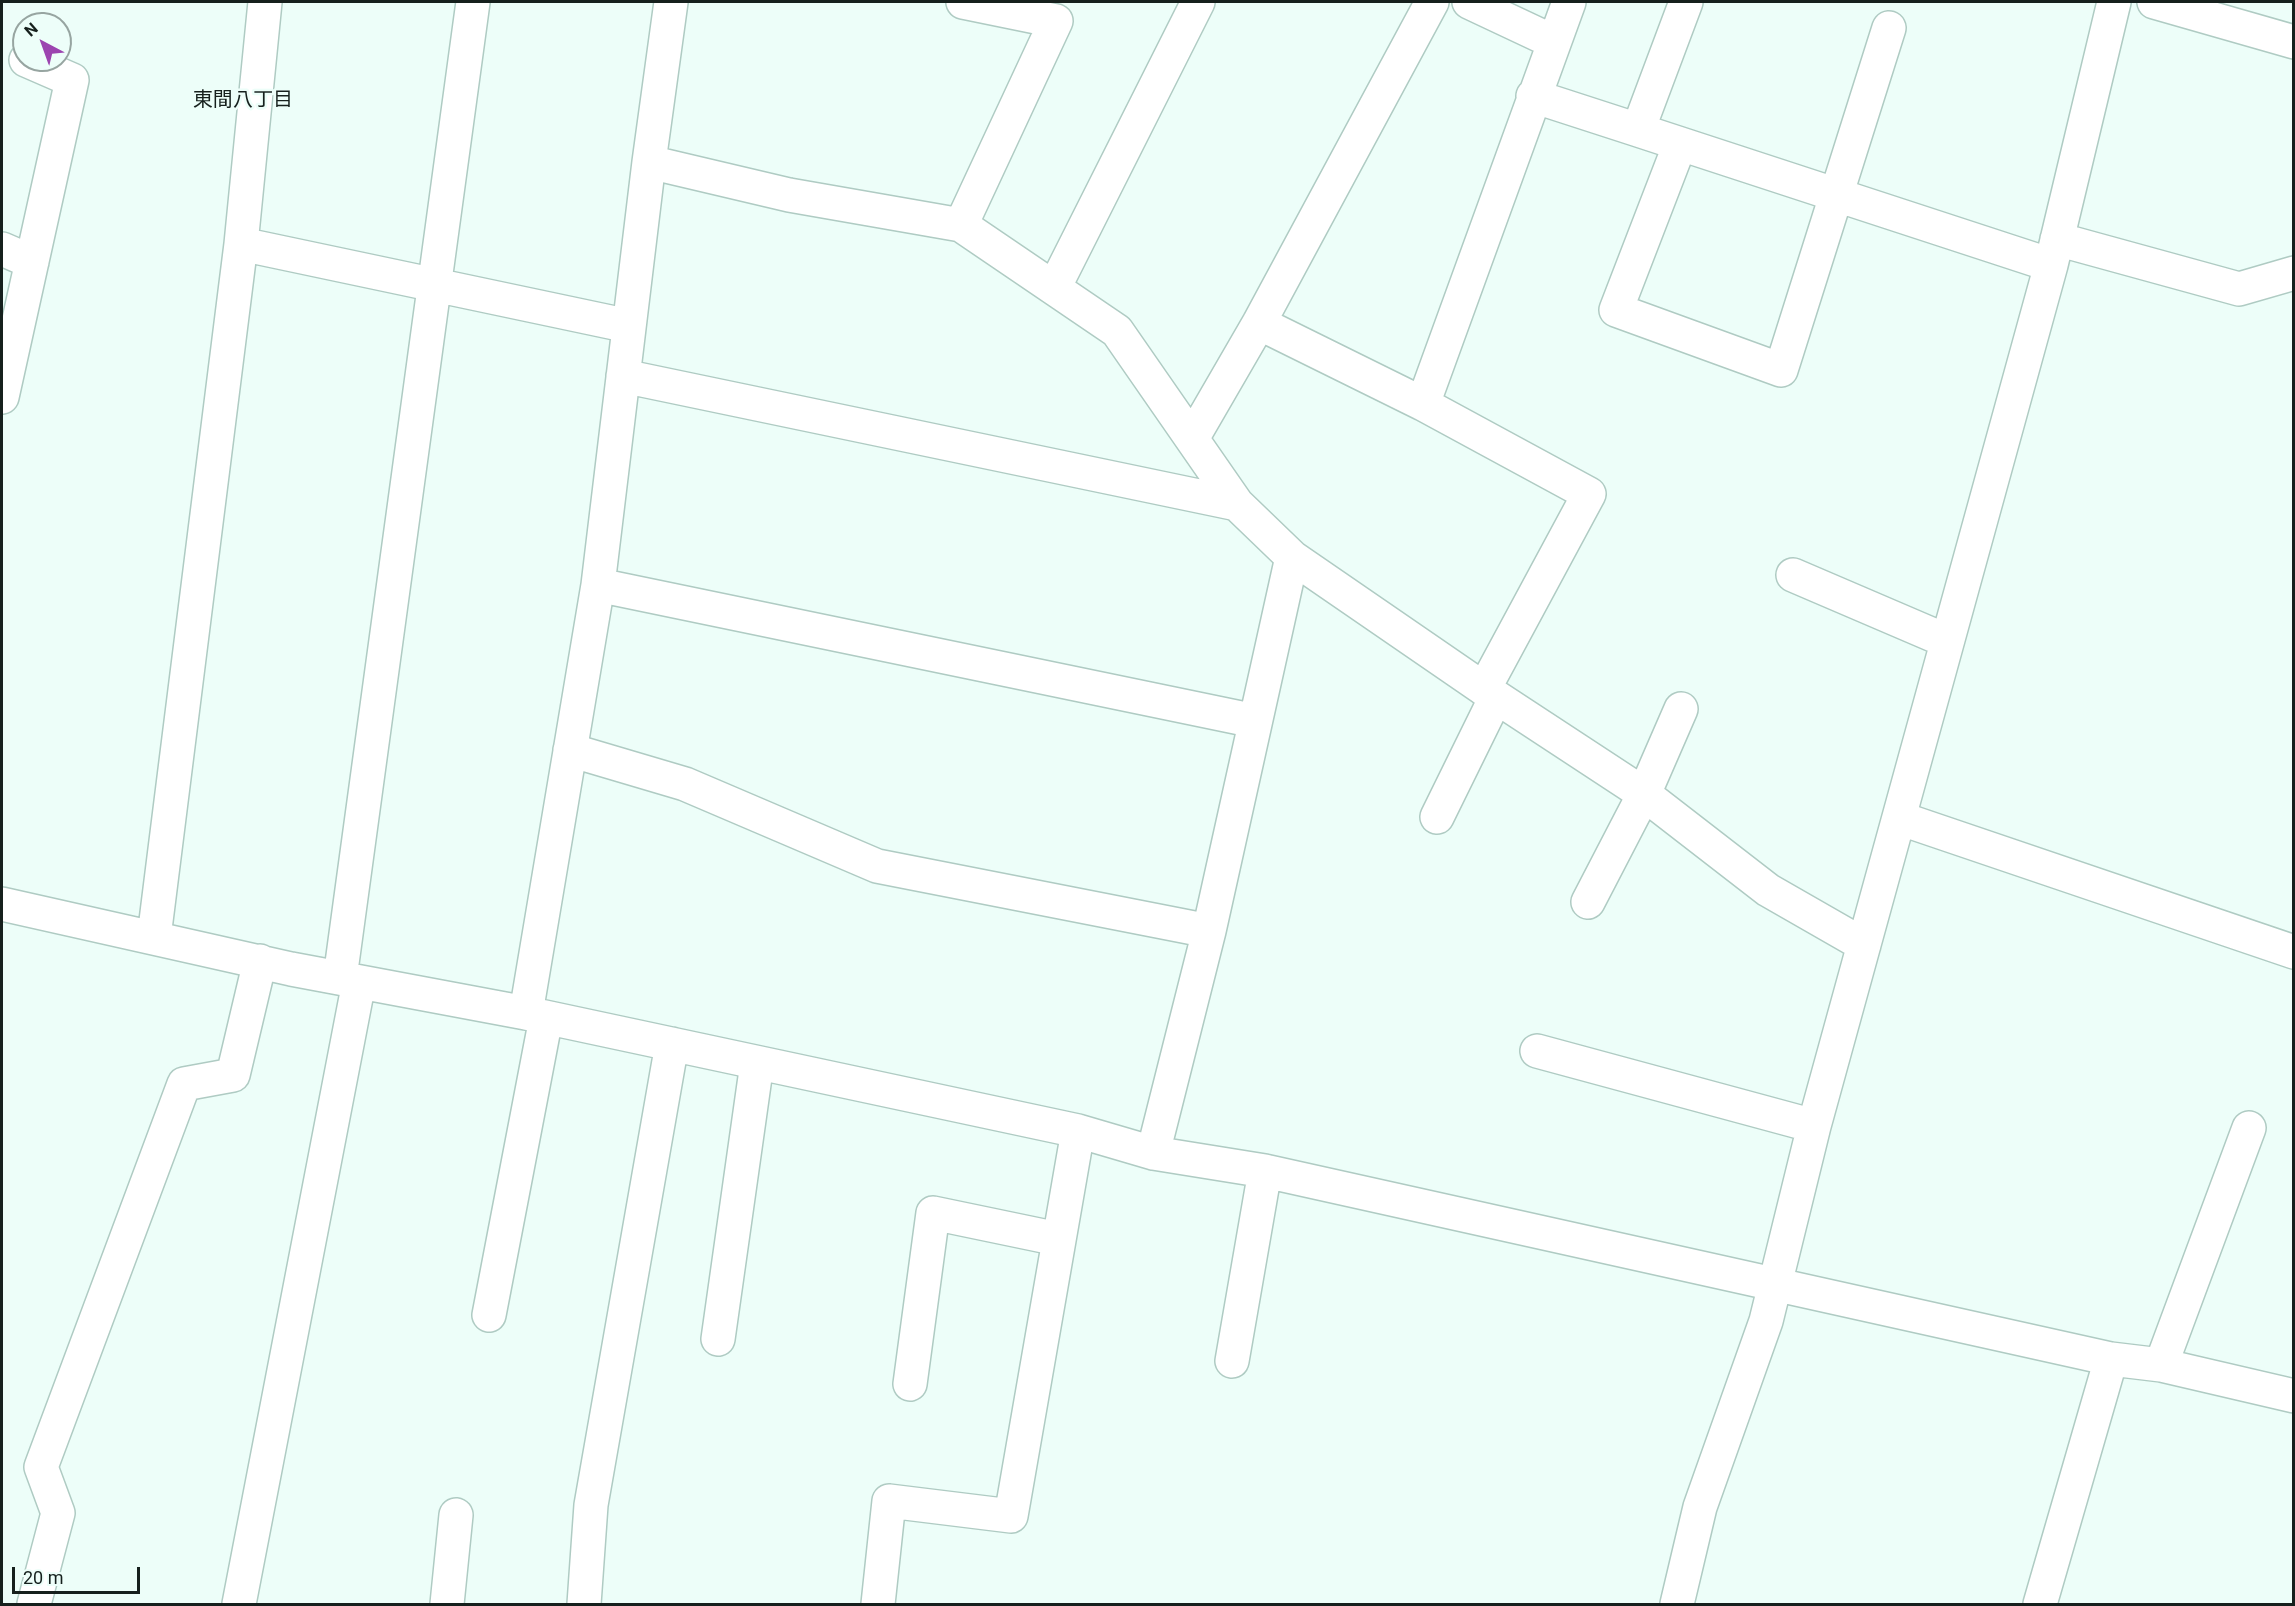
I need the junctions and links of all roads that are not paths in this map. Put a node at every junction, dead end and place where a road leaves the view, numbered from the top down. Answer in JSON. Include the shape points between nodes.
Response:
{"nodes":[{"id":1,"x":265,"y":2,"type":"edge"},
{"id":2,"x":473,"y":2,"type":"edge"},
{"id":3,"x":672,"y":2,"type":"edge"},
{"id":4,"x":963,"y":2,"type":"edge"},
{"id":5,"x":1198,"y":2,"type":"edge"},
{"id":6,"x":1432,"y":2,"type":"edge"},
{"id":7,"x":1469,"y":2,"type":"edge"},
{"id":8,"x":1569,"y":2,"type":"edge"},
{"id":9,"x":1686,"y":2,"type":"edge"},
{"id":10,"x":2114,"y":2,"type":"edge"},
{"id":11,"x":2154,"y":2,"type":"edge"},
{"id":12,"x":1889,"y":28,"type":"dead end"},
{"id":13,"x":1554,"y":42,"type":"junction"},
{"id":14,"x":2294,"y":42,"type":"edge"},
{"id":15,"x":54,"y":72,"type":"edge"},
{"id":16,"x":1533,"y":96,"type":"junction"},
{"id":17,"x":1638,"y":130,"type":"junction"},
{"id":18,"x":1680,"y":144,"type":"junction"},
{"id":19,"x":648,"y":162,"type":"junction"},
{"id":20,"x":1839,"y":196,"type":"junction"},
{"id":21,"x":961,"y":225,"type":"junction"},
{"id":22,"x":242,"y":244,"type":"junction"},
{"id":23,"x":2,"y":249,"type":"edge"},
{"id":24,"x":2054,"y":252,"type":"junction"},
{"id":25,"x":32,"y":262,"type":"junction"},
{"id":26,"x":2294,"y":273,"type":"edge"},
{"id":27,"x":436,"y":286,"type":"junction"},
{"id":28,"x":1054,"y":288,"type":"junction"},
{"id":29,"x":1258,"y":323,"type":"junction"},
{"id":30,"x":629,"y":326,"type":"junction"},
{"id":31,"x":623,"y":376,"type":"junction"},
{"id":32,"x":2,"y":398,"type":"edge"},
{"id":33,"x":1423,"y":404,"type":"junction"},
{"id":34,"x":1193,"y":437,"type":"junction"},
{"id":35,"x":1237,"y":504,"type":"junction"},
{"id":36,"x":1292,"y":557,"type":"junction"},
{"id":37,"x":1793,"y":575,"type":"dead end"},
{"id":38,"x":598,"y":585,"type":"junction"},
{"id":39,"x":1947,"y":641,"type":"junction"},
{"id":40,"x":1490,"y":693,"type":"junction"},
{"id":41,"x":1681,"y":710,"type":"dead end"},
{"id":42,"x":1256,"y":721,"type":"junction"},
{"id":43,"x":570,"y":750,"type":"junction"},
{"id":44,"x":1644,"y":795,"type":"junction"},
{"id":45,"x":1437,"y":817,"type":"dead end"},
{"id":46,"x":1899,"y":818,"type":"junction"},
{"id":47,"x":1588,"y":902,"type":"dead end"},
{"id":48,"x":2,"y":904,"type":"edge"},
{"id":49,"x":1209,"y":930,"type":"junction"},
{"id":50,"x":154,"y":938,"type":"junction"},
{"id":51,"x":1864,"y":945,"type":"junction"},
{"id":52,"x":2294,"y":952,"type":"edge"},
{"id":53,"x":260,"y":962,"type":"junction"},
{"id":54,"x":350,"y":980,"type":"junction"},
{"id":55,"x":536,"y":1016,"type":"junction"},
{"id":56,"x":672,"y":1044,"type":"junction"},
{"id":57,"x":1537,"y":1051,"type":"dead end"},
{"id":58,"x":757,"y":1063,"type":"junction"},
{"id":59,"x":1814,"y":1126,"type":"junction"},
{"id":60,"x":2249,"y":1128,"type":"dead end"},
{"id":61,"x":1078,"y":1131,"type":"junction"},
{"id":62,"x":1153,"y":1153,"type":"junction"},
{"id":63,"x":1265,"y":1172,"type":"junction"},
{"id":64,"x":1058,"y":1239,"type":"junction"},
{"id":65,"x":1774,"y":1284,"type":"junction"},
{"id":66,"x":489,"y":1315,"type":"dead end"},
{"id":67,"x":718,"y":1339,"type":"dead end"},
{"id":68,"x":2111,"y":1359,"type":"junction"},
{"id":69,"x":1233,"y":1361,"type":"dead end"},
{"id":70,"x":2161,"y":1365,"type":"junction"},
{"id":71,"x":910,"y":1384,"type":"dead end"},
{"id":72,"x":2294,"y":1396,"type":"edge"},
{"id":73,"x":456,"y":1515,"type":"dead end"},
{"id":74,"x":34,"y":1605,"type":"edge"},
{"id":75,"x":238,"y":1605,"type":"edge"},
{"id":76,"x":447,"y":1605,"type":"edge"},
{"id":77,"x":584,"y":1605,"type":"edge"},
{"id":78,"x":878,"y":1605,"type":"edge"},
{"id":79,"x":1677,"y":1605,"type":"edge"},
{"id":80,"x":2040,"y":1605,"type":"edge"}],
"edges":[{"from":1,"to":22,"type":"street"},
{"from":2,"to":27,"type":"street"},
{"from":3,"to":19,"type":"street"},
{"from":4,"to":21,"type":"street","via":[[1056,21]]},
{"from":5,"to":28,"type":"street"},
{"from":6,"to":29,"type":"street"},
{"from":7,"to":13,"type":"street"},
{"from":8,"to":13,"type":"street"},
{"from":9,"to":17,"type":"street"},
{"from":10,"to":24,"type":"street"},
{"from":11,"to":14,"type":"street"},
{"from":12,"to":20,"type":"street"},
{"from":13,"to":16,"type":"street"},
{"from":15,"to":25,"type":"street","via":[[72,80]]},
{"from":16,"to":17,"type":"street"},
{"from":16,"to":33,"type":"street"},
{"from":17,"to":18,"type":"street"},
{"from":18,"to":20,"type":"street"},
{"from":18,"to":20,"type":"street","via":[[1616,310],[1781,370]]},
{"from":19,"to":21,"type":"street","via":[[789,195]]},
{"from":19,"to":30,"type":"street"},
{"from":20,"to":24,"type":"street"},
{"from":21,"to":28,"type":"street"},
{"from":22,"to":27,"type":"street"},
{"from":22,"to":50,"type":"street"},
{"from":23,"to":25,"type":"street"},
{"from":24,"to":26,"type":"street","via":[[2239,289]]},
{"from":24,"to":39,"type":"street"},
{"from":25,"to":32,"type":"street"},
{"from":27,"to":30,"type":"street"},
{"from":27,"to":54,"type":"street"},
{"from":28,"to":34,"type":"street","via":[[1117,331]]},
{"from":29,"to":33,"type":"street"},
{"from":29,"to":34,"type":"street"},
{"from":30,"to":31,"type":"street"},
{"from":31,"to":35,"type":"street"},
{"from":31,"to":38,"type":"street"},
{"from":33,"to":40,"type":"street","via":[[1589,494]]},
{"from":34,"to":35,"type":"street"},
{"from":35,"to":36,"type":"street"},
{"from":36,"to":40,"type":"street"},
{"from":36,"to":42,"type":"street"},
{"from":37,"to":39,"type":"street"},
{"from":38,"to":42,"type":"street"},
{"from":38,"to":43,"type":"street"},
{"from":39,"to":46,"type":"street"},
{"from":40,"to":44,"type":"street"},
{"from":40,"to":45,"type":"street"},
{"from":41,"to":44,"type":"street"},
{"from":42,"to":49,"type":"street"},
{"from":43,"to":49,"type":"street","via":[[685,784],[877,866]]},
{"from":43,"to":55,"type":"street"},
{"from":44,"to":47,"type":"street"},
{"from":44,"to":51,"type":"street","via":[[1768,890]]},
{"from":46,"to":51,"type":"street"},
{"from":46,"to":52,"type":"street"},
{"from":48,"to":50,"type":"street"},
{"from":49,"to":62,"type":"street"},
{"from":50,"to":53,"type":"street"},
{"from":51,"to":59,"type":"street"},
{"from":53,"to":54,"type":"street"},
{"from":53,"to":74,"type":"street","via":[[233,1075],[183,1084],[40,1467],[58,1513]]},
{"from":54,"to":55,"type":"street"},
{"from":54,"to":75,"type":"street"},
{"from":55,"to":56,"type":"street"},
{"from":55,"to":66,"type":"street"},
{"from":56,"to":58,"type":"street"},
{"from":56,"to":77,"type":"street","via":[[591,1505]]},
{"from":57,"to":59,"type":"street"},
{"from":58,"to":61,"type":"street"},
{"from":58,"to":67,"type":"street"},
{"from":59,"to":65,"type":"street"},
{"from":60,"to":70,"type":"street"},
{"from":61,"to":62,"type":"street"},
{"from":61,"to":64,"type":"street"},
{"from":62,"to":63,"type":"street"},
{"from":63,"to":65,"type":"street"},
{"from":63,"to":69,"type":"street"},
{"from":64,"to":71,"type":"street","via":[[933,1213]]},
{"from":64,"to":78,"type":"street","via":[[1011,1516],[889,1501]]},
{"from":65,"to":68,"type":"street"},
{"from":65,"to":79,"type":"street","via":[[1766,1321],[1700,1507]]},
{"from":68,"to":70,"type":"street"},
{"from":68,"to":80,"type":"street"},
{"from":70,"to":72,"type":"street"},
{"from":73,"to":76,"type":"street"}]}
